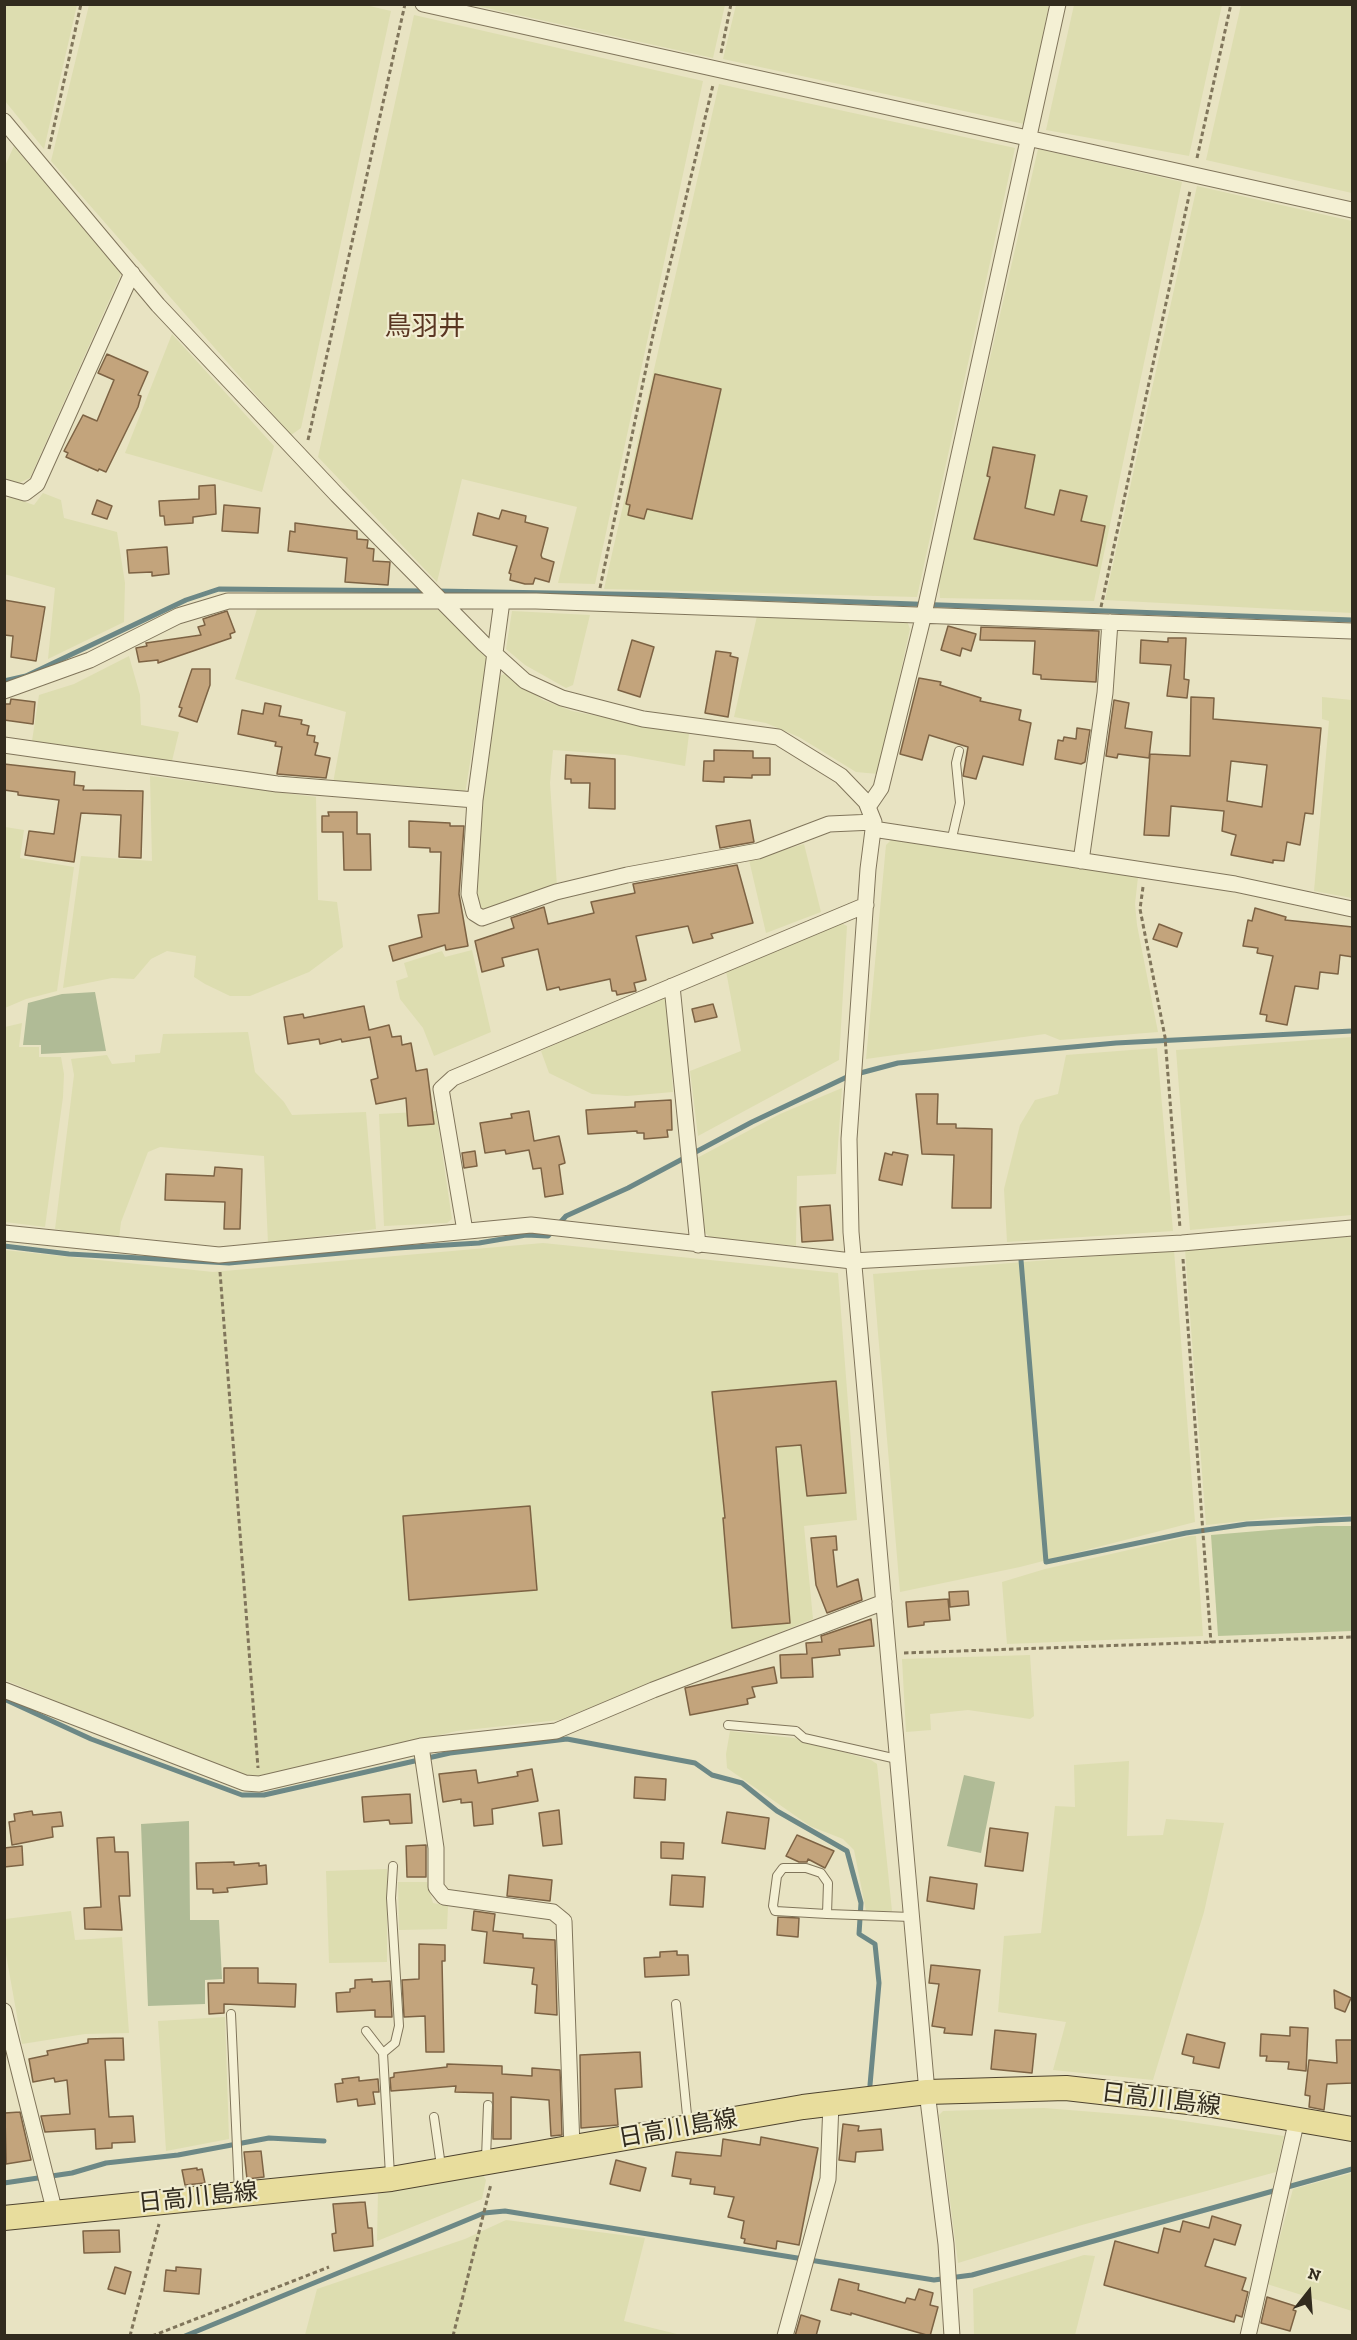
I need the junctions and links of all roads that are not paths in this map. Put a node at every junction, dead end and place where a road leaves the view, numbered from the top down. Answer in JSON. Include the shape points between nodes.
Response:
{"nodes":[{"id":1,"x":423,"y":4,"type":"edge"},
{"id":2,"x":1059,"y":4,"type":"edge"},
{"id":3,"x":4,"y":121,"type":"edge"},
{"id":4,"x":1029,"y":138,"type":"junction"},
{"id":5,"x":1353,"y":210,"type":"edge"},
{"id":6,"x":132,"y":273,"type":"junction"},
{"id":7,"x":4,"y":487,"type":"edge"},
{"id":8,"x":502,"y":601,"type":"junction"},
{"id":9,"x":442,"y":602,"type":"junction"},
{"id":10,"x":924,"y":614,"type":"junction"},
{"id":11,"x":1104,"y":622,"type":"junction"},
{"id":12,"x":1353,"y":631,"type":"edge"},
{"id":13,"x":493,"y":653,"type":"junction"},
{"id":14,"x":4,"y":691,"type":"edge"},
{"id":15,"x":4,"y":745,"type":"edge"},
{"id":16,"x":960,"y":751,"type":"dead end"},
{"id":17,"x":475,"y":800,"type":"junction"},
{"id":18,"x":872,"y":819,"type":"junction"},
{"id":19,"x":951,"y":842,"type":"junction"},
{"id":20,"x":1080,"y":861,"type":"junction"},
{"id":21,"x":866,"y":905,"type":"junction"},
{"id":22,"x":1353,"y":909,"type":"edge"},
{"id":23,"x":672,"y":986,"type":"junction"},
{"id":24,"x":1353,"y":1228,"type":"edge"},
{"id":25,"x":465,"y":1231,"type":"junction"},
{"id":26,"x":4,"y":1233,"type":"edge"},
{"id":27,"x":698,"y":1245,"type":"junction"},
{"id":28,"x":852,"y":1261,"type":"junction"},
{"id":29,"x":884,"y":1602,"type":"junction"},
{"id":30,"x":4,"y":1690,"type":"edge"},
{"id":31,"x":728,"y":1725,"type":"dead end"},
{"id":32,"x":421,"y":1746,"type":"junction"},
{"id":33,"x":897,"y":1759,"type":"junction"},
{"id":34,"x":393,"y":1866,"type":"dead end"},
{"id":35,"x":827,"y":1914,"type":"junction"},
{"id":36,"x":911,"y":1917,"type":"junction"},
{"id":37,"x":676,"y":2004,"type":"dead end"},
{"id":38,"x":4,"y":2011,"type":"edge"},
{"id":39,"x":231,"y":2014,"type":"dead end"},
{"id":40,"x":366,"y":2031,"type":"dead end"},
{"id":41,"x":383,"y":2053,"type":"junction"},
{"id":42,"x":927,"y":2092,"type":"junction"},
{"id":43,"x":831,"y":2103,"type":"junction"},
{"id":44,"x":488,"y":2105,"type":"dead end"},
{"id":45,"x":434,"y":2117,"type":"dead end"},
{"id":46,"x":1297,"y":2119,"type":"junction"},
{"id":47,"x":688,"y":2128,"type":"junction"},
{"id":48,"x":1353,"y":2129,"type":"edge"},
{"id":49,"x":572,"y":2148,"type":"junction"},
{"id":50,"x":491,"y":2162,"type":"junction"},
{"id":51,"x":441,"y":2171,"type":"junction"},
{"id":52,"x":391,"y":2179,"type":"junction"},
{"id":53,"x":239,"y":2194,"type":"junction"},
{"id":54,"x":55,"y":2213,"type":"junction"},
{"id":55,"x":4,"y":2218,"type":"edge"},
{"id":56,"x":785,"y":2336,"type":"edge"},
{"id":57,"x":952,"y":2336,"type":"edge"},
{"id":58,"x":1248,"y":2336,"type":"edge"}],
"edges":[{"from":1,"to":4,"type":"street"},
{"from":2,"to":4,"type":"street"},
{"from":3,"to":6,"type":"street"},
{"from":4,"to":5,"type":"street"},
{"from":4,"to":10,"type":"street"},
{"from":6,"to":7,"type":"street","via":[[38,484],[25,493]]},
{"from":6,"to":9,"type":"street","via":[[304,460]]},
{"from":8,"to":9,"type":"street"},
{"from":8,"to":10,"type":"street"},
{"from":8,"to":13,"type":"street"},
{"from":9,"to":13,"type":"street"},
{"from":9,"to":14,"type":"street","via":[[228,601],[178,616],[90,660]]},
{"from":10,"to":11,"type":"street"},
{"from":10,"to":18,"type":"street"},
{"from":11,"to":12,"type":"street"},
{"from":11,"to":20,"type":"street","via":[[1105,693]]},
{"from":13,"to":17,"type":"street"},
{"from":13,"to":18,"type":"street","via":[[525,681],[561,698],[643,719],[778,737],[842,776]]},
{"from":15,"to":17,"type":"street","via":[[277,784]]},
{"from":16,"to":19,"type":"lane","via":[[956,763],[960,803]]},
{"from":17,"to":18,"type":"street","via":[[469,894],[474,914],[482,918],[556,892],[758,851],[810,829]]},
{"from":18,"to":19,"type":"street"},
{"from":18,"to":21,"type":"street"},
{"from":19,"to":20,"type":"street"},
{"from":20,"to":22,"type":"street","via":[[1235,884]]},
{"from":21,"to":23,"type":"street"},
{"from":21,"to":28,"type":"street","via":[[849,1139]]},
{"from":23,"to":25,"type":"street","via":[[453,1078],[441,1089]]},
{"from":23,"to":27,"type":"street"},
{"from":24,"to":28,"type":"street","via":[[1182,1243]]},
{"from":25,"to":26,"type":"street","via":[[219,1255]]},
{"from":25,"to":27,"type":"street","via":[[531,1225]]},
{"from":27,"to":28,"type":"street"},
{"from":28,"to":29,"type":"street"},
{"from":29,"to":32,"type":"street","via":[[556,1731]]},
{"from":29,"to":33,"type":"street"},
{"from":30,"to":32,"type":"street","via":[[245,1783],[259,1784]]},
{"from":31,"to":33,"type":"lane","via":[[796,1731],[804,1738]]},
{"from":32,"to":49,"type":"street","via":[[436,1848],[436,1887],[444,1897],[553,1912],[564,1922]]},
{"from":33,"to":36,"type":"street"},
{"from":34,"to":41,"type":"lane","via":[[391,1898],[399,2026],[395,2043]]},
{"from":35,"to":35,"type":"lane","via":[[828,1883],[821,1874],[806,1868],[783,1868],[777,1876],[775,1911]]},
{"from":35,"to":36,"type":"lane"},
{"from":36,"to":42,"type":"street"},
{"from":37,"to":47,"type":"lane"},
{"from":38,"to":54,"type":"street"},
{"from":39,"to":53,"type":"lane"},
{"from":40,"to":41,"type":"lane"},
{"from":41,"to":52,"type":"lane"},
{"from":42,"to":43,"type":"main road","name":"日高川島線"},
{"from":42,"to":46,"type":"main road","name":"日高川島線","via":[[1066,2088]]},
{"from":42,"to":57,"type":"street","via":[[946,2244]]},
{"from":43,"to":47,"type":"main road","name":"日高川島線"},
{"from":43,"to":56,"type":"street","via":[[828,2179]]},
{"from":44,"to":50,"type":"lane"},
{"from":45,"to":51,"type":"lane"},
{"from":46,"to":48,"type":"main road","name":"日高川島線"},
{"from":46,"to":58,"type":"street"},
{"from":47,"to":49,"type":"main road","name":"日高川島線"},
{"from":49,"to":50,"type":"main road","name":"日高川島線"},
{"from":50,"to":51,"type":"main road","name":"日高川島線"},
{"from":51,"to":52,"type":"main road","name":"日高川島線"},
{"from":52,"to":53,"type":"main road","name":"日高川島線"},
{"from":53,"to":54,"type":"main road","name":"日高川島線"},
{"from":54,"to":55,"type":"main road","name":"日高川島線"}]}
